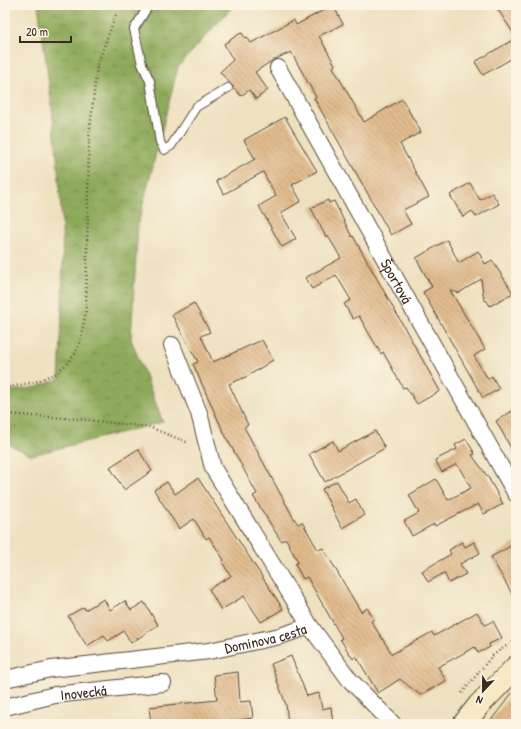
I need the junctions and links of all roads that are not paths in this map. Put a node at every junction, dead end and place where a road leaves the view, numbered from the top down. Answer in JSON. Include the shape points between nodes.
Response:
{"nodes":[{"id":1,"x":149,"y":5,"type":"edge"},
{"id":2,"x":278,"y":68,"type":"dead end"},
{"id":3,"x":228,"y":88,"type":"dead end"},
{"id":4,"x":172,"y":345,"type":"dead end"},
{"id":5,"x":516,"y":494,"type":"edge"},
{"id":6,"x":310,"y":626,"type":"junction"},
{"id":7,"x":516,"y":667,"type":"edge"},
{"id":8,"x":5,"y":679,"type":"edge"},
{"id":9,"x":163,"y":683,"type":"dead end"},
{"id":10,"x":5,"y":707,"type":"edge"},
{"id":11,"x":393,"y":724,"type":"edge"},
{"id":12,"x":464,"y":724,"type":"edge"}],
"edges":[{"from":1,"to":3,"type":"lane","via":[[134,29],[142,64],[150,81],[160,142],[164,150],[172,146],[196,107]]},
{"from":2,"to":5,"type":"street","name":"Športová"},
{"from":4,"to":6,"type":"street","name":"Dominova cesta","via":[[199,413],[213,468]]},
{"from":6,"to":8,"type":"street","name":"Dominova cesta","via":[[280,636],[209,651],[51,668]]},
{"from":6,"to":11,"type":"street","via":[[349,679]]},
{"from":7,"to":12,"type":"main road"},
{"from":9,"to":10,"type":"street","name":"Inovecká","via":[[55,695]]}]}
